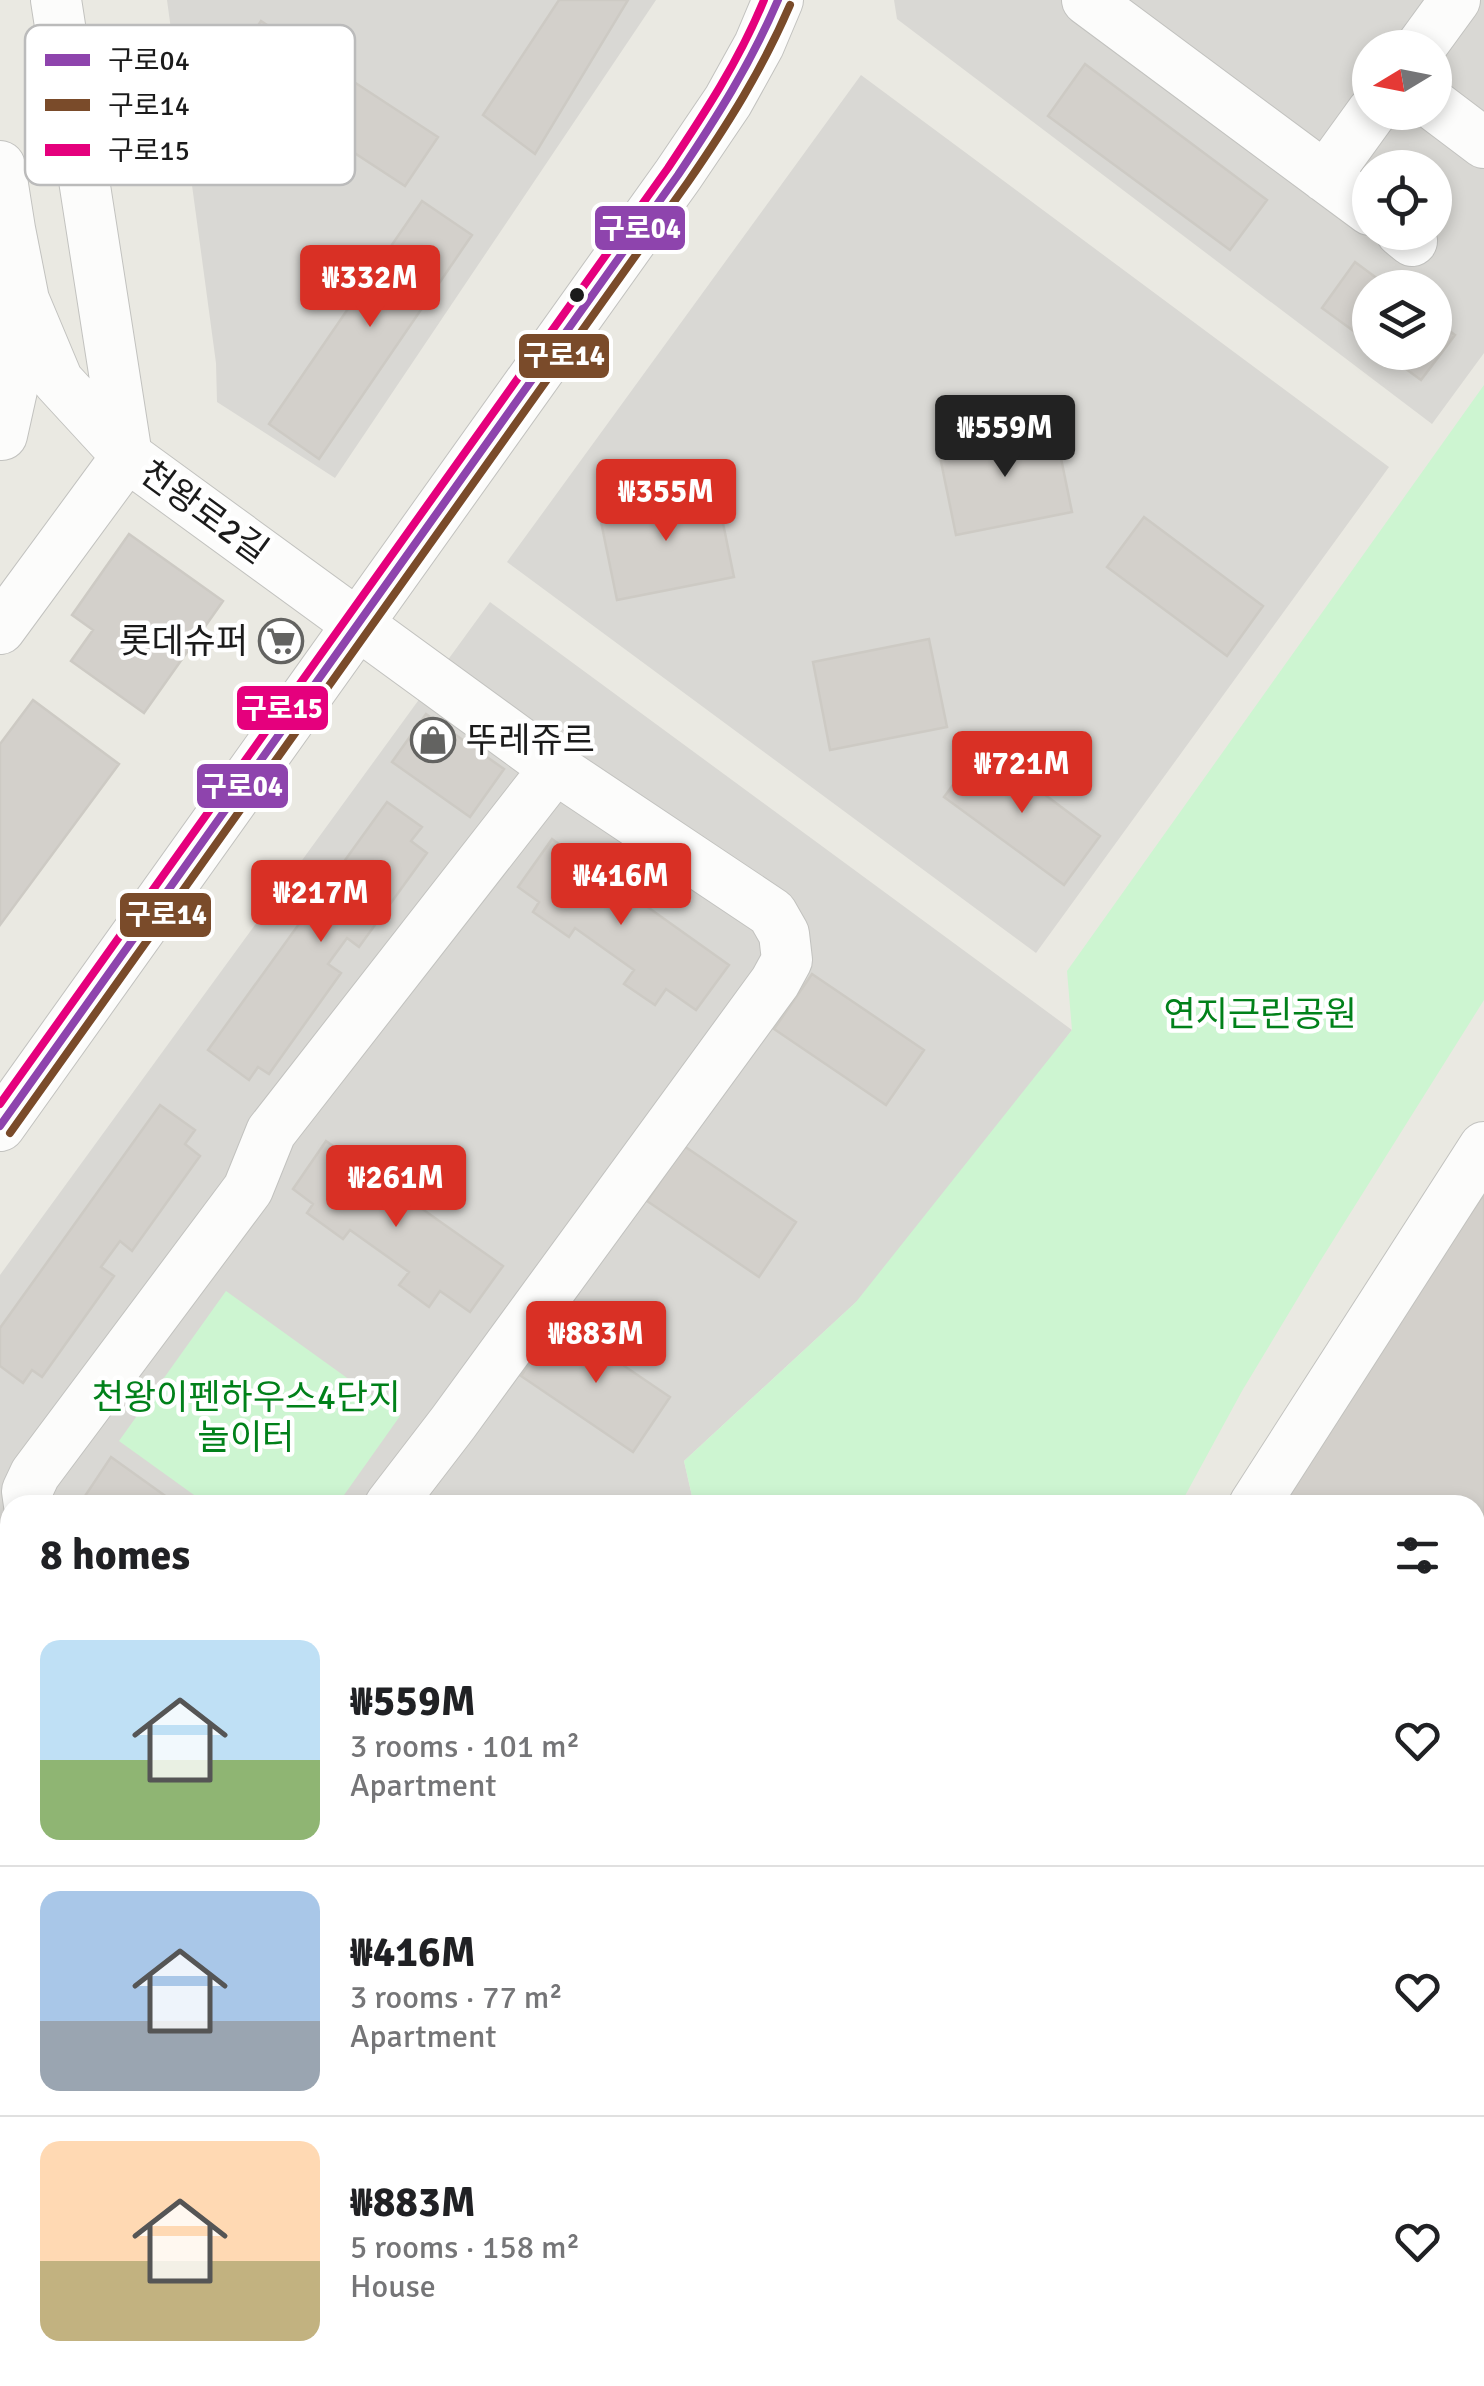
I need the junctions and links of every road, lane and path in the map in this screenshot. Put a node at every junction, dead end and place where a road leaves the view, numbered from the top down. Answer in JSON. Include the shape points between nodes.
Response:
{"nodes":[{"id":1,"x":56,"y":0,"type":"edge"},
{"id":2,"x":778,"y":0,"type":"edge"},
{"id":3,"x":1087,"y":0,"type":"edge"},
{"id":4,"x":1455,"y":0,"type":"edge"},
{"id":5,"x":60,"y":25,"type":"edge"},
{"id":6,"x":1433,"y":30,"type":"edge"},
{"id":7,"x":1452,"y":119,"type":"edge"},
{"id":8,"x":1359,"y":130,"type":"edge"},
{"id":9,"x":1484,"y":143,"type":"edge"},
{"id":10,"x":0,"y":166,"type":"edge"},
{"id":11,"x":1325,"y":176,"type":"junction"},
{"id":12,"x":85,"y":185,"type":"edge"},
{"id":13,"x":1352,"y":196,"type":"edge"},
{"id":14,"x":5,"y":228,"type":"edge"},
{"id":15,"x":24,"y":300,"type":"junction"},
{"id":16,"x":84,"y":411,"type":"junction"},
{"id":17,"x":1,"y":439,"type":"edge"},
{"id":18,"x":127,"y":456,"type":"junction"},
{"id":19,"x":358,"y":624,"type":"junction"},
{"id":20,"x":0,"y":628,"type":"edge"},
{"id":21,"x":555,"y":768,"type":"junction"},
{"id":22,"x":0,"y":1126,"type":"edge"},
{"id":23,"x":1484,"y":1146,"type":"edge"},
{"id":24,"x":28,"y":1495,"type":"edge"},
{"id":25,"x":398,"y":1495,"type":"edge"},
{"id":26,"x":1260,"y":1495,"type":"edge"}],
"edges":[{"from":1,"to":5,"type":"street"},
{"from":2,"to":19,"type":"street","via":[[728,101]]},
{"from":3,"to":11,"type":"street"},
{"from":4,"to":6,"type":"street"},
{"from":7,"to":9,"type":"street"},
{"from":8,"to":11,"type":"street"},
{"from":10,"to":14,"type":"street"},
{"from":11,"to":13,"type":"street"},
{"from":12,"to":18,"type":"street"},
{"from":14,"to":15,"type":"street"},
{"from":15,"to":16,"type":"street","via":[[58,381]]},
{"from":15,"to":17,"type":"street"},
{"from":16,"to":17,"type":"street","via":[[52,398],[36,400],[8,420]]},
{"from":16,"to":18,"type":"street"},
{"from":18,"to":19,"type":"street","name":"천왕로2길"},
{"from":18,"to":20,"type":"street","name":"천왕로2길"},
{"from":19,"to":21,"type":"street","name":"천왕로2길"},
{"from":19,"to":22,"type":"street"},
{"from":21,"to":24,"type":"street","via":[[270,1132],[248,1189],[36,1474]]},
{"from":21,"to":25,"type":"street","name":"천왕로2길","via":[[772,913],[784,934],[787,960]]},
{"from":23,"to":26,"type":"street"}]}
